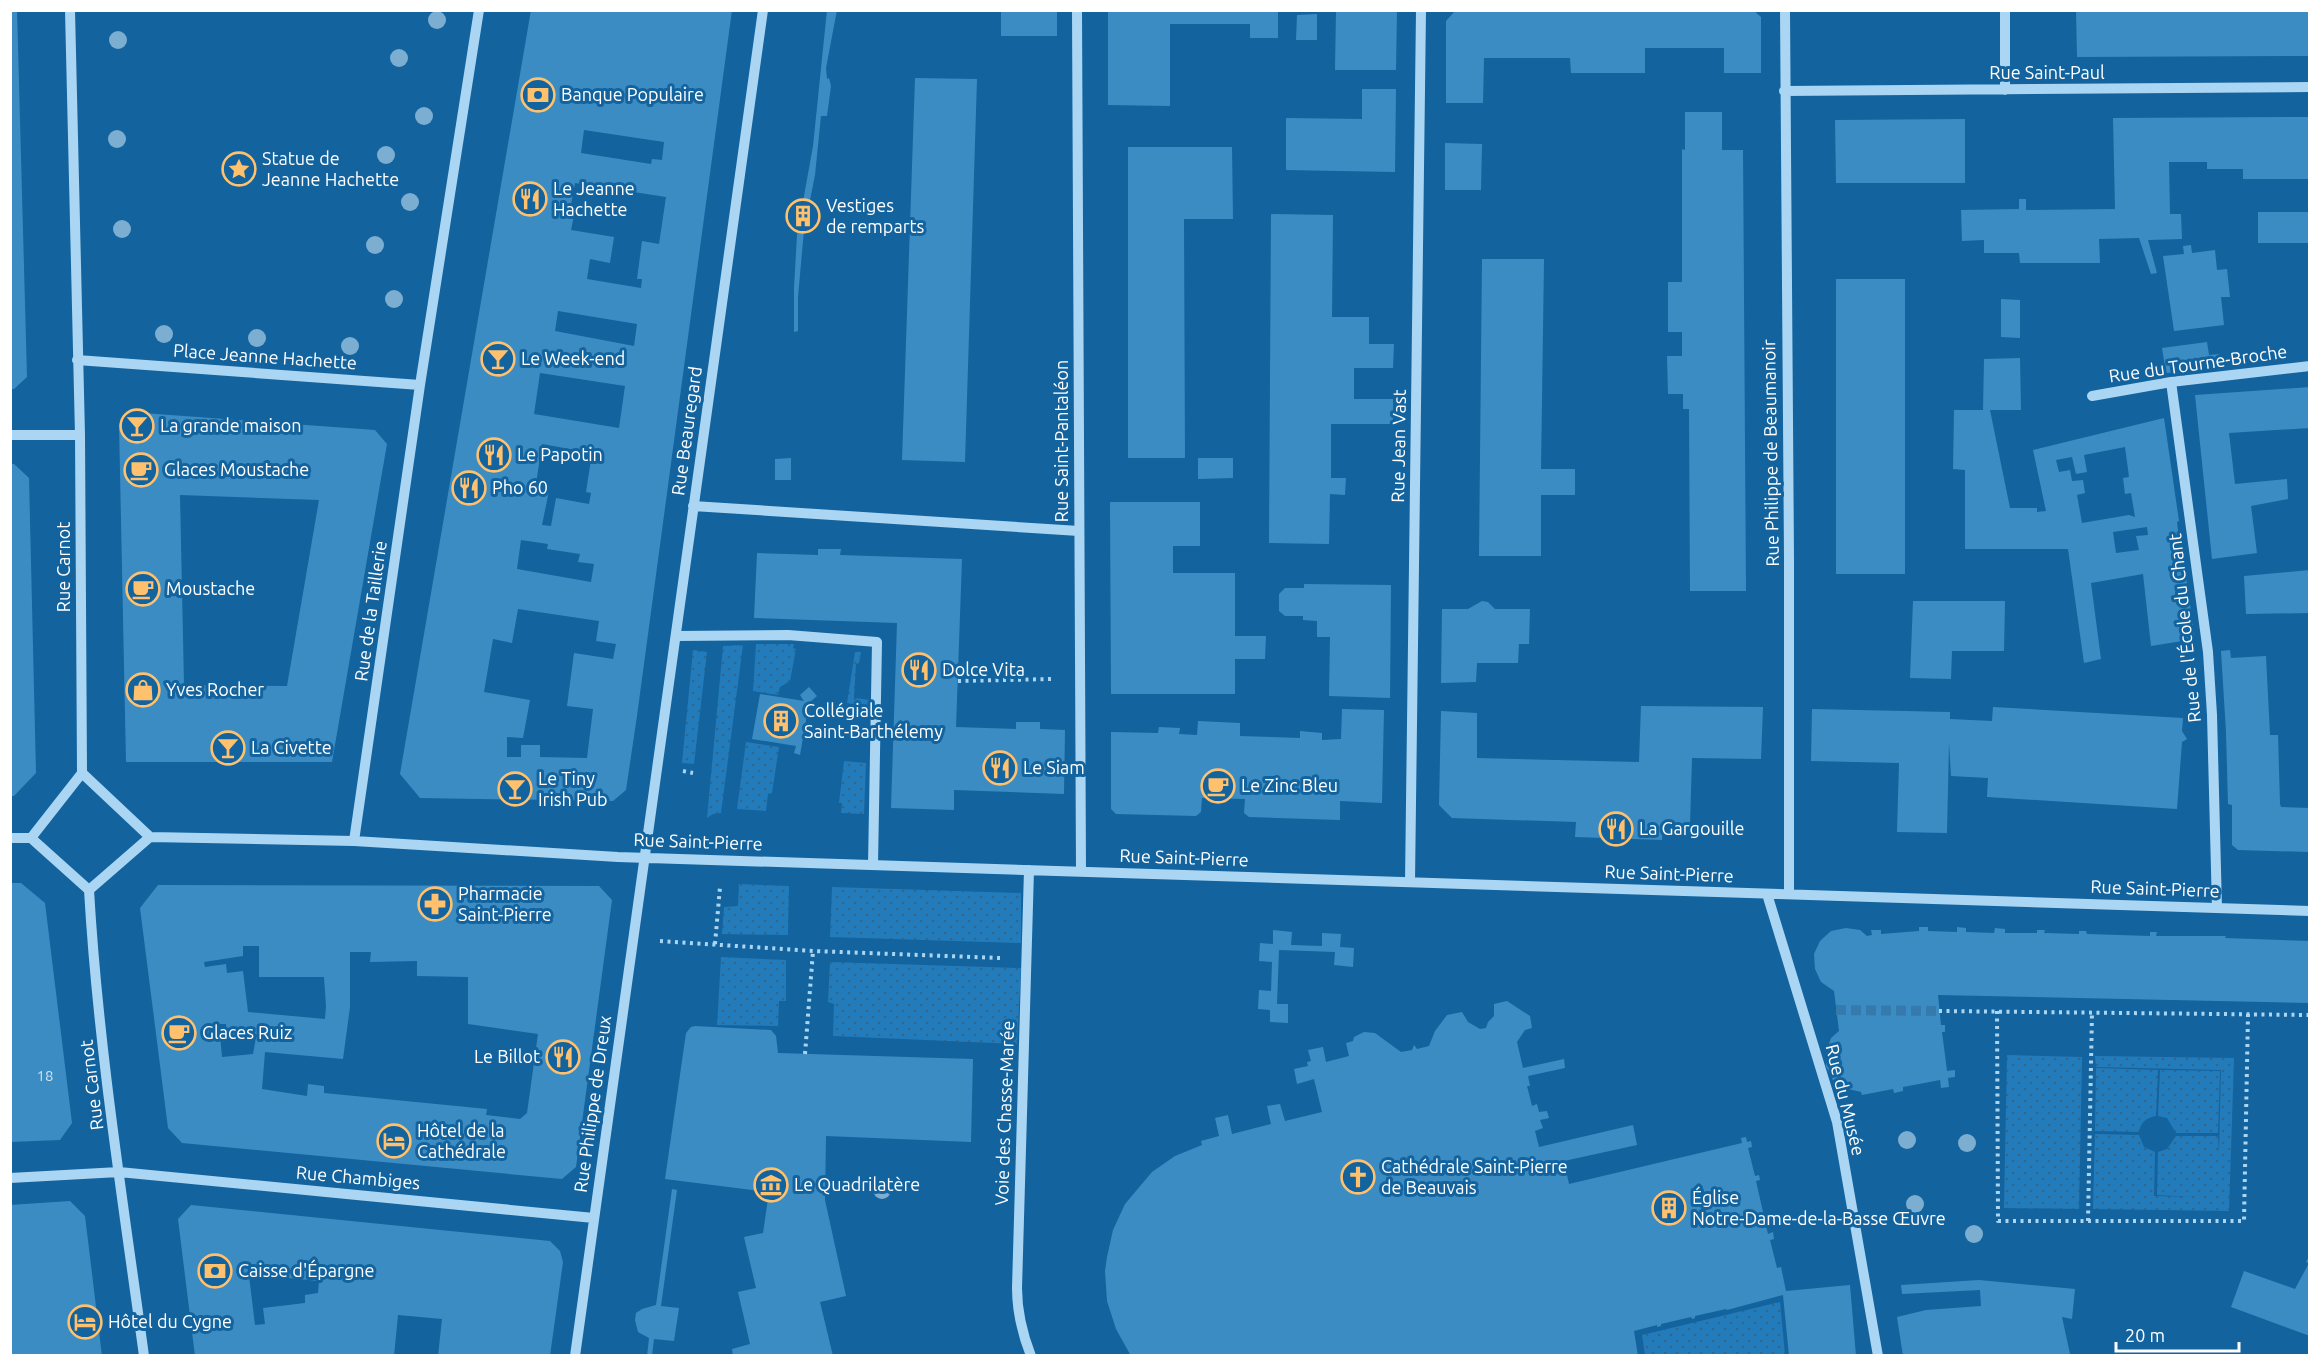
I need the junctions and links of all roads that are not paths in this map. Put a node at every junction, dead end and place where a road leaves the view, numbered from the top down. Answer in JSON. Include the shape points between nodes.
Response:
{"nodes":[{"id":1,"x":70,"y":10,"type":"edge"},
{"id":2,"x":479,"y":10,"type":"edge"},
{"id":3,"x":762,"y":10,"type":"edge"},
{"id":4,"x":1077,"y":10,"type":"edge"},
{"id":5,"x":1420,"y":10,"type":"edge"},
{"id":6,"x":1785,"y":10,"type":"edge"},
{"id":7,"x":2005,"y":10,"type":"edge"},
{"id":8,"x":2310,"y":87,"type":"edge"},
{"id":9,"x":2005,"y":90,"type":"junction"},
{"id":10,"x":1784,"y":91,"type":"junction"},
{"id":11,"x":77,"y":360,"type":"junction"},
{"id":12,"x":2310,"y":366,"type":"edge"},
{"id":13,"x":2171,"y":382,"type":"junction"},
{"id":14,"x":420,"y":385,"type":"junction"},
{"id":15,"x":2092,"y":396,"type":"dead end"},
{"id":16,"x":10,"y":435,"type":"edge"},
{"id":17,"x":80,"y":435,"type":"junction"},
{"id":18,"x":693,"y":506,"type":"junction"},
{"id":19,"x":1079,"y":531,"type":"junction"},
{"id":20,"x":676,"y":636,"type":"junction"},
{"id":21,"x":82,"y":773,"type":"junction"},
{"id":22,"x":150,"y":837,"type":"junction"},
{"id":23,"x":10,"y":838,"type":"edge"},
{"id":24,"x":31,"y":838,"type":"junction"},
{"id":25,"x":354,"y":841,"type":"junction"},
{"id":26,"x":645,"y":857,"type":"junction"},
{"id":27,"x":873,"y":865,"type":"junction"},
{"id":28,"x":1029,"y":870,"type":"junction"},
{"id":29,"x":1082,"y":871,"type":"junction"},
{"id":30,"x":1410,"y":882,"type":"junction"},
{"id":31,"x":89,"y":890,"type":"junction"},
{"id":32,"x":1767,"y":894,"type":"junction"},
{"id":33,"x":1789,"y":894,"type":"junction"},
{"id":34,"x":2217,"y":908,"type":"junction"},
{"id":35,"x":2310,"y":911,"type":"edge"},
{"id":36,"x":119,"y":1172,"type":"junction"},
{"id":37,"x":10,"y":1178,"type":"edge"},
{"id":38,"x":594,"y":1218,"type":"junction"},
{"id":39,"x":144,"y":1356,"type":"edge"},
{"id":40,"x":575,"y":1356,"type":"edge"},
{"id":41,"x":1030,"y":1356,"type":"edge"},
{"id":42,"x":1878,"y":1356,"type":"edge"}],
"edges":[{"from":1,"to":11,"type":"street"},
{"from":2,"to":14,"type":"street"},
{"from":3,"to":18,"type":"street","name":"Rue Beauregard"},
{"from":4,"to":19,"type":"street","name":"Rue Saint-Pantaléon"},
{"from":5,"to":30,"type":"street","name":"Rue Jean Vast"},
{"from":6,"to":10,"type":"street","name":"Rue Philippe de Beaumanoir"},
{"from":7,"to":9,"type":"street"},
{"from":8,"to":9,"type":"street","name":"Rue Saint-Paul"},
{"from":9,"to":10,"type":"street","name":"Rue Saint-Paul"},
{"from":10,"to":33,"type":"street","name":"Rue Philippe de Beaumanoir"},
{"from":11,"to":14,"type":"street","name":"Place Jeanne Hachette"},
{"from":11,"to":17,"type":"street","name":"Rue Carnot"},
{"from":12,"to":13,"type":"street","name":"Rue du Tourne-Broche"},
{"from":13,"to":15,"type":"street","name":"Rue du Tourne-Broche"},
{"from":13,"to":34,"type":"street","name":"Rue de l'École du Chant","via":[[2208,652]]},
{"from":14,"to":25,"type":"street","name":"Rue de la Taillerie"},
{"from":16,"to":17,"type":"street"},
{"from":17,"to":21,"type":"street","name":"Rue Carnot"},
{"from":18,"to":19,"type":"street"},
{"from":18,"to":20,"type":"street","name":"Rue Beauregard"},
{"from":19,"to":29,"type":"street","name":"Rue Saint-Pantaléon"},
{"from":20,"to":26,"type":"street","name":"Rue Beauregard"},
{"from":20,"to":27,"type":"street","via":[[788,635],[877,642]]},
{"from":21,"to":22,"type":"street"},
{"from":21,"to":24,"type":"street"},
{"from":22,"to":25,"type":"street","name":"Rue Saint-Pierre"},
{"from":22,"to":31,"type":"street"},
{"from":23,"to":24,"type":"street"},
{"from":24,"to":31,"type":"street"},
{"from":25,"to":26,"type":"street","name":"Rue Saint-Pierre"},
{"from":26,"to":27,"type":"street","name":"Rue Saint-Pierre"},
{"from":26,"to":38,"type":"street","name":"Rue Philippe de Dreux"},
{"from":27,"to":28,"type":"street","name":"Rue Saint-Pierre"},
{"from":28,"to":29,"type":"street","name":"Rue Saint-Pierre"},
{"from":28,"to":41,"type":"street","name":"Voie des Chasse-Marée","via":[[1017,1309]]},
{"from":29,"to":30,"type":"street","name":"Rue Saint-Pierre"},
{"from":30,"to":32,"type":"street","name":"Rue Saint-Pierre"},
{"from":31,"to":36,"type":"street","name":"Rue Carnot","via":[[93,957]]},
{"from":32,"to":33,"type":"street","name":"Rue Saint-Pierre"},
{"from":32,"to":42,"type":"street","name":"Rue du Musée","via":[[1837,1122]]},
{"from":33,"to":34,"type":"street","name":"Rue Saint-Pierre"},
{"from":34,"to":35,"type":"street","name":"Rue Saint-Pierre"},
{"from":36,"to":37,"type":"street","name":"Rue Chambiges"},
{"from":36,"to":38,"type":"street","name":"Rue Chambiges"},
{"from":36,"to":39,"type":"street","name":"Rue Carnot"},
{"from":38,"to":40,"type":"street","name":"Rue Philippe de Dreux"}]}
